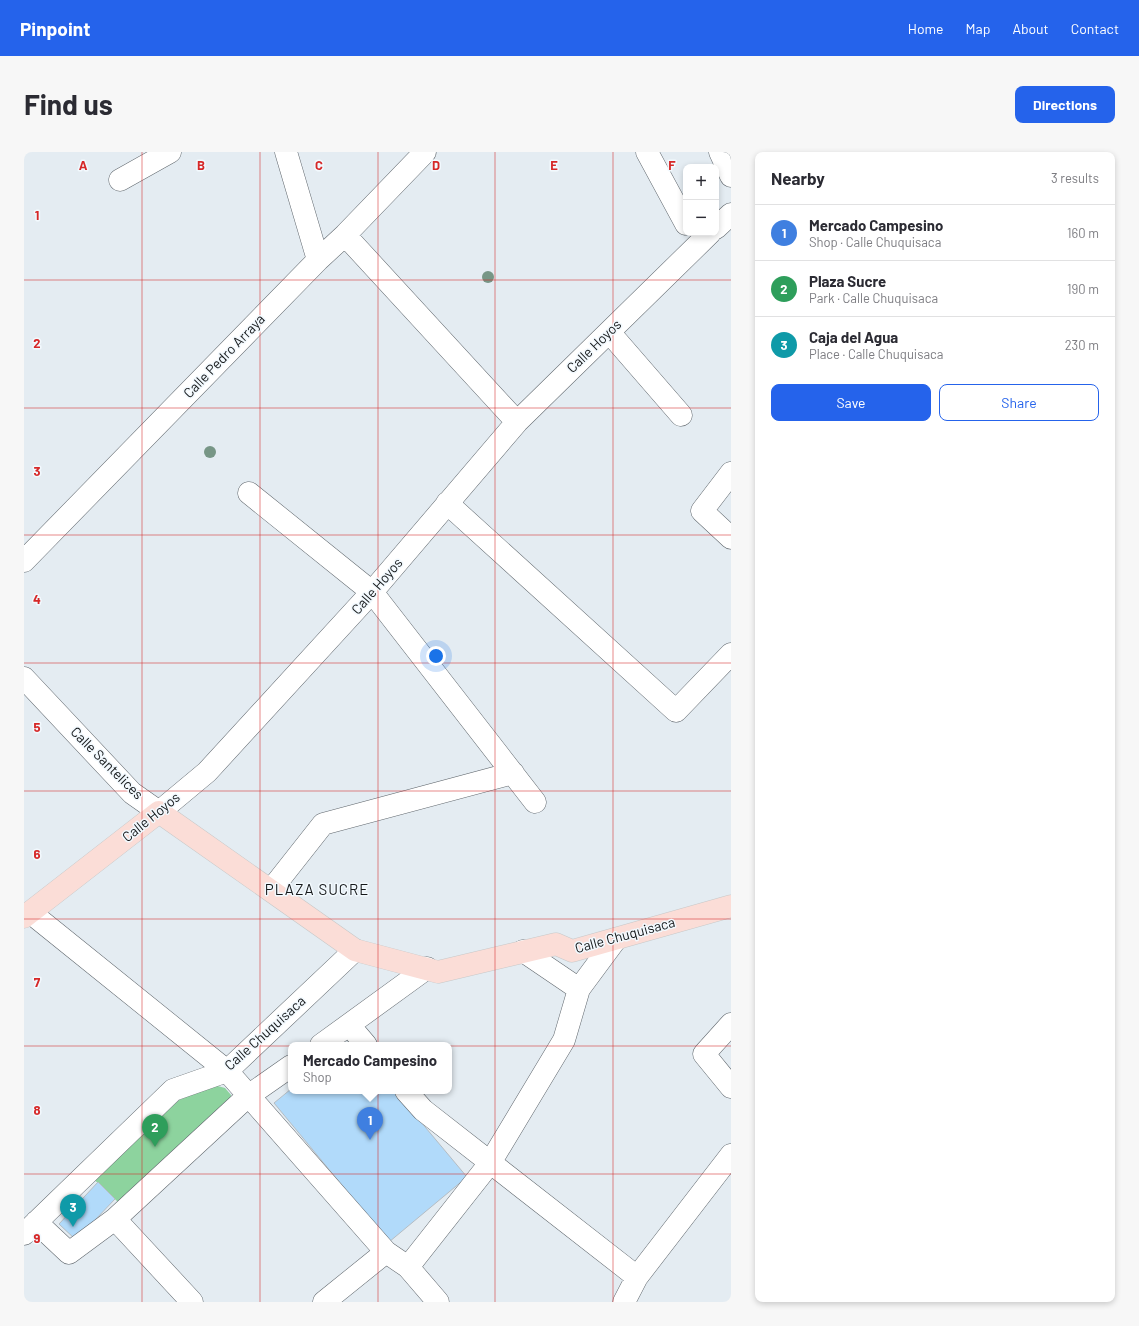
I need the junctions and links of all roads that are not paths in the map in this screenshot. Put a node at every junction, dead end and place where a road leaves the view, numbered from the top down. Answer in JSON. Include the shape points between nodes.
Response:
{"nodes":[{"id":1,"x":170,"y":152,"type":"edge"},
{"id":2,"x":286,"y":152,"type":"edge"},
{"id":3,"x":425,"y":152,"type":"edge"},
{"id":4,"x":647,"y":152,"type":"edge"},
{"id":5,"x":720,"y":152,"type":"edge"},
{"id":6,"x":731,"y":176,"type":"edge"},
{"id":7,"x":120,"y":180,"type":"dead end"},
{"id":8,"x":731,"y":214,"type":"edge"},
{"id":9,"x":683,"y":218,"type":"edge"},
{"id":10,"x":719,"y":225,"type":"edge"},
{"id":11,"x":345,"y":235,"type":"junction"},
{"id":12,"x":699,"y":237,"type":"edge"},
{"id":13,"x":318,"y":260,"type":"junction"},
{"id":14,"x":609,"y":332,"type":"junction"},
{"id":15,"x":681,"y":415,"type":"dead end"},
{"id":16,"x":517,"y":422,"type":"junction"},
{"id":17,"x":731,"y":473,"type":"edge"},
{"id":18,"x":249,"y":493,"type":"dead end"},
{"id":19,"x":447,"y":503,"type":"junction"},
{"id":20,"x":731,"y":538,"type":"edge"},
{"id":21,"x":24,"y":561,"type":"edge"},
{"id":22,"x":372,"y":592,"type":"junction"},
{"id":23,"x":731,"y":654,"type":"edge"},
{"id":24,"x":24,"y":678,"type":"edge"},
{"id":25,"x":513,"y":773,"type":"junction"},
{"id":26,"x":535,"y":802,"type":"dead end"},
{"id":27,"x":159,"y":812,"type":"junction"},
{"id":28,"x":271,"y":890,"type":"junction"},
{"id":29,"x":731,"y":906,"type":"edge"},
{"id":30,"x":27,"y":915,"type":"edge"},
{"id":31,"x":616,"y":939,"type":"junction"},
{"id":32,"x":355,"y":950,"type":"junction"},
{"id":33,"x":523,"y":951,"type":"junction"},
{"id":34,"x":427,"y":968,"type":"junction"},
{"id":35,"x":579,"y":989,"type":"junction"},
{"id":36,"x":731,"y":1024,"type":"edge"},
{"id":37,"x":349,"y":1026,"type":"junction"},
{"id":38,"x":325,"y":1042,"type":"edge"},
{"id":39,"x":363,"y":1042,"type":"edge"},
{"id":40,"x":288,"y":1068,"type":"edge"},
{"id":41,"x":227,"y":1071,"type":"junction"},
{"id":42,"x":731,"y":1086,"type":"edge"},
{"id":43,"x":409,"y":1094,"type":"edge"},
{"id":44,"x":248,"y":1096,"type":"junction"},
{"id":45,"x":731,"y":1155,"type":"edge"},
{"id":46,"x":490,"y":1163,"type":"junction"},
{"id":47,"x":115,"y":1219,"type":"junction"},
{"id":48,"x":30,"y":1228,"type":"edge"},
{"id":49,"x":386,"y":1252,"type":"junction"},
{"id":50,"x":408,"y":1267,"type":"junction"},
{"id":51,"x":637,"y":1277,"type":"junction"},
{"id":52,"x":192,"y":1302,"type":"edge"},
{"id":53,"x":324,"y":1302,"type":"edge"},
{"id":54,"x":438,"y":1302,"type":"edge"},
{"id":55,"x":624,"y":1302,"type":"edge"}],
"edges":[{"from":1,"to":7,"type":"street"},
{"from":2,"to":13,"type":"street"},
{"from":3,"to":11,"type":"street","name":"Calle Pedro Arraya"},
{"from":4,"to":9,"type":"street"},
{"from":5,"to":6,"type":"street"},
{"from":8,"to":10,"type":"street"},
{"from":11,"to":13,"type":"street","name":"Calle Pedro Arraya"},
{"from":11,"to":16,"type":"street"},
{"from":12,"to":14,"type":"street","name":"Calle Hoyos"},
{"from":13,"to":21,"type":"street","name":"Calle Pedro Arraya"},
{"from":14,"to":15,"type":"street"},
{"from":14,"to":16,"type":"street","name":"Calle Hoyos"},
{"from":16,"to":19,"type":"street","name":"Calle Hoyos"},
{"from":17,"to":20,"type":"street","via":[[702,511]]},
{"from":18,"to":22,"type":"street"},
{"from":19,"to":22,"type":"street","name":"Calle Hoyos"},
{"from":19,"to":23,"type":"street","via":[[676,711]]},
{"from":22,"to":25,"type":"street"},
{"from":22,"to":27,"type":"street","name":"Calle Hoyos","via":[[207,772]]},
{"from":24,"to":27,"type":"street","name":"Calle Santelices","via":[[132,793]]},
{"from":25,"to":26,"type":"street"},
{"from":25,"to":28,"type":"street","via":[[323,824]]},
{"from":27,"to":28,"type":"main road","name":"Calle Santelices"},
{"from":27,"to":30,"type":"main road","name":"Calle Hoyos"},
{"from":28,"to":32,"type":"main road","name":"Calle Santelices"},
{"from":29,"to":31,"type":"main road","name":"Calle Chuquisaca"},
{"from":30,"to":41,"type":"street"},
{"from":31,"to":33,"type":"main road","name":"Calle Chuquisaca","via":[[572,951],[556,944]]},
{"from":31,"to":35,"type":"street"},
{"from":32,"to":34,"type":"main road","name":"Calle Chuquisaca"},
{"from":32,"to":41,"type":"street","name":"Calle Chuquisaca"},
{"from":33,"to":34,"type":"main road","name":"Calle Chuquisaca","via":[[438,972]]},
{"from":33,"to":35,"type":"street"},
{"from":34,"to":37,"type":"street"},
{"from":35,"to":46,"type":"street","via":[[564,1040]]},
{"from":36,"to":42,"type":"street","via":[[704,1054]]},
{"from":37,"to":38,"type":"street"},
{"from":37,"to":39,"type":"street"},
{"from":40,"to":44,"type":"street"},
{"from":41,"to":44,"type":"street"},
{"from":41,"to":48,"type":"street","name":"Calle Chuquisaca","via":[[173,1090]]},
{"from":43,"to":46,"type":"street","via":[[422,1110]]},
{"from":44,"to":47,"type":"street"},
{"from":44,"to":49,"type":"street"},
{"from":45,"to":51,"type":"street"},
{"from":46,"to":50,"type":"street"},
{"from":46,"to":51,"type":"street"},
{"from":47,"to":48,"type":"street","via":[[69,1252]]},
{"from":47,"to":52,"type":"street"},
{"from":49,"to":50,"type":"street"},
{"from":49,"to":53,"type":"street"},
{"from":50,"to":54,"type":"street"},
{"from":51,"to":55,"type":"street"}]}
